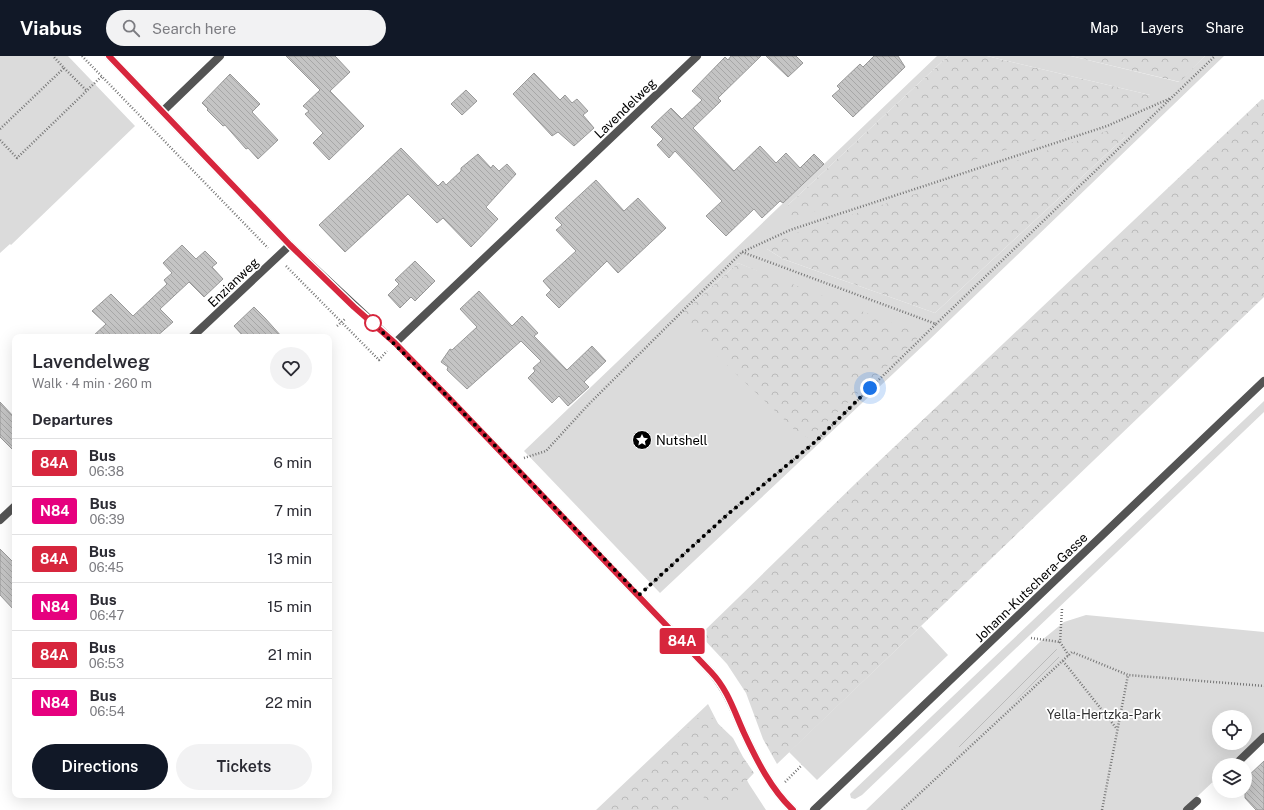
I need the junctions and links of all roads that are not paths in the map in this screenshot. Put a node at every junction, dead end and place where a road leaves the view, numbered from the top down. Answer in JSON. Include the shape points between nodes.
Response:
{"nodes":[{"id":1,"x":109,"y":56,"type":"edge"},
{"id":2,"x":220,"y":56,"type":"edge"},
{"id":3,"x":697,"y":56,"type":"edge"},
{"id":4,"x":163,"y":112,"type":"junction"},
{"id":5,"x":290,"y":245,"type":"junction"},
{"id":6,"x":195,"y":334,"type":"edge"},
{"id":7,"x":395,"y":343,"type":"junction"},
{"id":8,"x":1264,"y":381,"type":"edge"},
{"id":9,"x":12,"y":509,"type":"edge"},
{"id":10,"x":0,"y":520,"type":"edge"},
{"id":11,"x":1264,"y":737,"type":"edge"},
{"id":12,"x":1242,"y":758,"type":"edge"},
{"id":13,"x":1197,"y":801,"type":"dead end"},
{"id":14,"x":793,"y":810,"type":"edge"},
{"id":15,"x":814,"y":810,"type":"edge"},
{"id":16,"x":1187,"y":810,"type":"edge"}],
"edges":[{"from":1,"to":4,"type":"street"},
{"from":2,"to":4,"type":"street"},
{"from":3,"to":7,"type":"street","name":"Lavendelweg"},
{"from":4,"to":5,"type":"street"},
{"from":5,"to":6,"type":"street","name":"Enzianweg"},
{"from":5,"to":7,"type":"street"},
{"from":7,"to":14,"type":"street","via":[[721,683],[758,761],[776,791]]},
{"from":8,"to":15,"type":"street","name":"Johann-Kutschera-Gasse"},
{"from":9,"to":10,"type":"street"},
{"from":11,"to":12,"type":"street"},
{"from":13,"to":16,"type":"street"}]}
